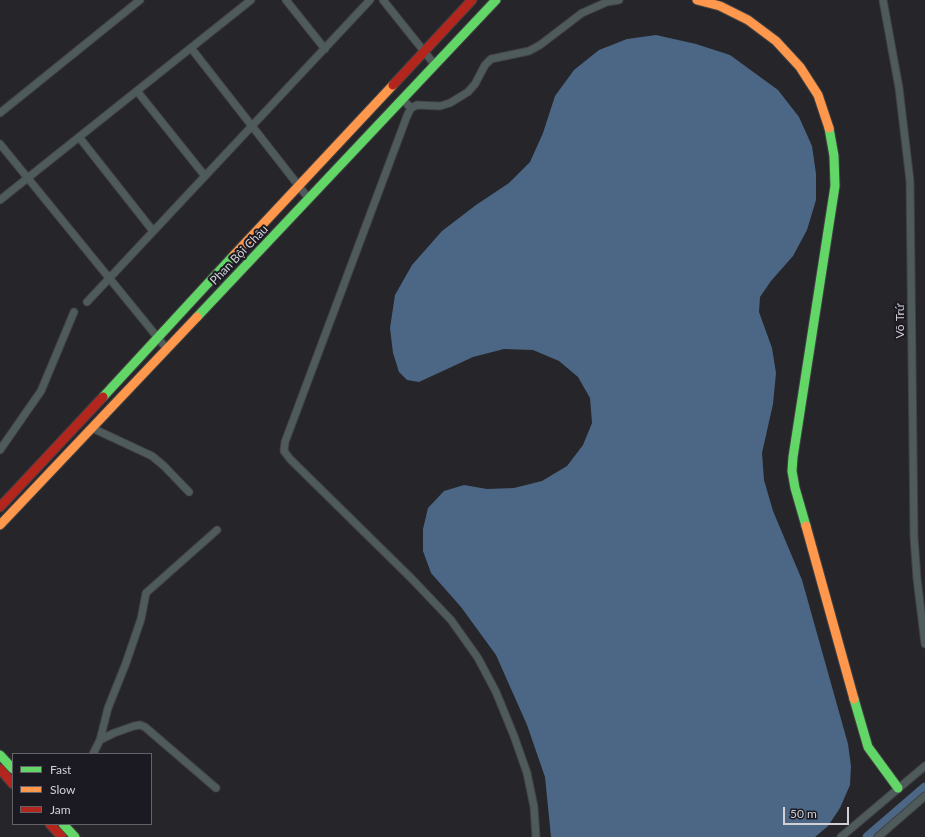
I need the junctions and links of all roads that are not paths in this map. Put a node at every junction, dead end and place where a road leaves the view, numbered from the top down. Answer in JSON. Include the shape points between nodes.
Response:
{"nodes":[{"id":1,"x":251,"y":0,"type":"edge"},
{"id":2,"x":286,"y":0,"type":"edge"},
{"id":3,"x":370,"y":0,"type":"edge"},
{"id":4,"x":383,"y":0,"type":"edge"},
{"id":5,"x":472,"y":0,"type":"edge"},
{"id":6,"x":496,"y":0,"type":"edge"},
{"id":7,"x":619,"y":0,"type":"edge"},
{"id":8,"x":697,"y":0,"type":"edge"},
{"id":9,"x":883,"y":0,"type":"edge"},
{"id":10,"x":137,"y":1,"type":"edge"},
{"id":11,"x":191,"y":48,"type":"junction"},
{"id":12,"x":325,"y":49,"type":"junction"},
{"id":13,"x":424,"y":51,"type":"junction"},
{"id":14,"x":435,"y":65,"type":"junction"},
{"id":15,"x":137,"y":91,"type":"junction"},
{"id":16,"x":403,"y":100,"type":"junction"},
{"id":17,"x":411,"y":108,"type":"junction"},
{"id":18,"x":0,"y":113,"type":"edge"},
{"id":19,"x":252,"y":126,"type":"junction"},
{"id":20,"x":79,"y":137,"type":"junction"},
{"id":21,"x":0,"y":144,"type":"edge"},
{"id":22,"x":205,"y":176,"type":"junction"},
{"id":23,"x":28,"y":178,"type":"junction"},
{"id":24,"x":299,"y":186,"type":"junction"},
{"id":25,"x":309,"y":199,"type":"junction"},
{"id":26,"x":0,"y":200,"type":"edge"},
{"id":27,"x":153,"y":231,"type":"junction"},
{"id":28,"x":109,"y":278,"type":"junction"},
{"id":29,"x":87,"y":302,"type":"dead end"},
{"id":30,"x":74,"y":312,"type":"dead end"},
{"id":31,"x":157,"y":337,"type":"junction"},
{"id":32,"x":167,"y":349,"type":"junction"},
{"id":33,"x":92,"y":428,"type":"junction"},
{"id":34,"x":0,"y":450,"type":"edge"},
{"id":35,"x":189,"y":492,"type":"dead end"},
{"id":36,"x":0,"y":507,"type":"edge"},
{"id":37,"x":0,"y":525,"type":"edge"},
{"id":38,"x":217,"y":530,"type":"dead end"},
{"id":39,"x":925,"y":644,"type":"edge"},
{"id":40,"x":100,"y":740,"type":"junction"},
{"id":41,"x":94,"y":753,"type":"edge"},
{"id":42,"x":0,"y":755,"type":"edge"},
{"id":43,"x":925,"y":766,"type":"edge"},
{"id":44,"x":12,"y":768,"type":"edge"},
{"id":45,"x":0,"y":769,"type":"edge"},
{"id":46,"x":12,"y":783,"type":"edge"},
{"id":47,"x":216,"y":788,"type":"dead end"},
{"id":48,"x":898,"y":788,"type":"junction"},
{"id":49,"x":925,"y":796,"type":"edge"},
{"id":50,"x":51,"y":825,"type":"edge"},
{"id":51,"x":64,"y":825,"type":"edge"},
{"id":52,"x":62,"y":837,"type":"edge"},
{"id":53,"x":75,"y":837,"type":"edge"},
{"id":54,"x":536,"y":837,"type":"edge"},
{"id":55,"x":840,"y":837,"type":"edge"},
{"id":56,"x":878,"y":837,"type":"edge"}],
"edges":[{"from":1,"to":11,"type":"street"},
{"from":2,"to":12,"type":"street"},
{"from":3,"to":12,"type":"street"},
{"from":4,"to":13,"type":"street"},
{"from":5,"to":13,"type":"street","name":"Phan Bội Châu"},
{"from":6,"to":14,"type":"street","name":"Phan Bội Châu"},
{"from":7,"to":17,"type":"street","via":[[608,2],[582,14],[529,51],[491,59],[475,84],[459,99],[440,106],[417,105]]},
{"from":8,"to":48,"type":"street","via":[[720,6],[748,20],[776,41],[804,72],[818,95],[829,125],[835,186],[792,471],[868,747]]},
{"from":9,"to":39,"type":"street","name":"Võ Trứ","via":[[899,88],[910,181],[914,537]]},
{"from":10,"to":18,"type":"street"},
{"from":11,"to":15,"type":"street"},
{"from":11,"to":19,"type":"street"},
{"from":12,"to":19,"type":"street"},
{"from":13,"to":14,"type":"street"},
{"from":13,"to":24,"type":"street","name":"Phan Bội Châu"},
{"from":14,"to":16,"type":"street","name":"Phan Bội Châu"},
{"from":15,"to":20,"type":"street"},
{"from":15,"to":22,"type":"street"},
{"from":16,"to":17,"type":"street"},
{"from":16,"to":25,"type":"street","name":"Phan Bội Châu"},
{"from":17,"to":54,"type":"street","via":[[284,450],[290,459],[451,620],[478,658],[496,692],[527,773],[534,807]]},
{"from":19,"to":22,"type":"street"},
{"from":19,"to":24,"type":"street"},
{"from":20,"to":23,"type":"street"},
{"from":20,"to":27,"type":"street"},
{"from":21,"to":23,"type":"street"},
{"from":22,"to":27,"type":"street"},
{"from":23,"to":26,"type":"street"},
{"from":23,"to":28,"type":"street"},
{"from":24,"to":25,"type":"street"},
{"from":24,"to":31,"type":"street","name":"Phan Bội Châu"},
{"from":25,"to":32,"type":"street","name":"Phan Bội Châu"},
{"from":27,"to":28,"type":"street"},
{"from":28,"to":29,"type":"street"},
{"from":28,"to":31,"type":"street"},
{"from":30,"to":34,"type":"street","via":[[41,391]]},
{"from":31,"to":32,"type":"street"},
{"from":31,"to":36,"type":"street","name":"Phan Bội Châu"},
{"from":32,"to":33,"type":"street","name":"Phan Bội Châu"},
{"from":33,"to":35,"type":"street","via":[[152,456]]},
{"from":33,"to":37,"type":"street","name":"Phan Bội Châu"},
{"from":38,"to":40,"type":"street","via":[[146,593],[141,620],[108,708]]},
{"from":40,"to":41,"type":"street"},
{"from":40,"to":47,"type":"street","via":[[134,726],[145,727]]},
{"from":42,"to":44,"type":"street"},
{"from":43,"to":48,"type":"street"},
{"from":45,"to":46,"type":"street"},
{"from":48,"to":55,"type":"street"},
{"from":49,"to":56,"type":"street"},
{"from":50,"to":52,"type":"street"},
{"from":51,"to":53,"type":"street"}]}
